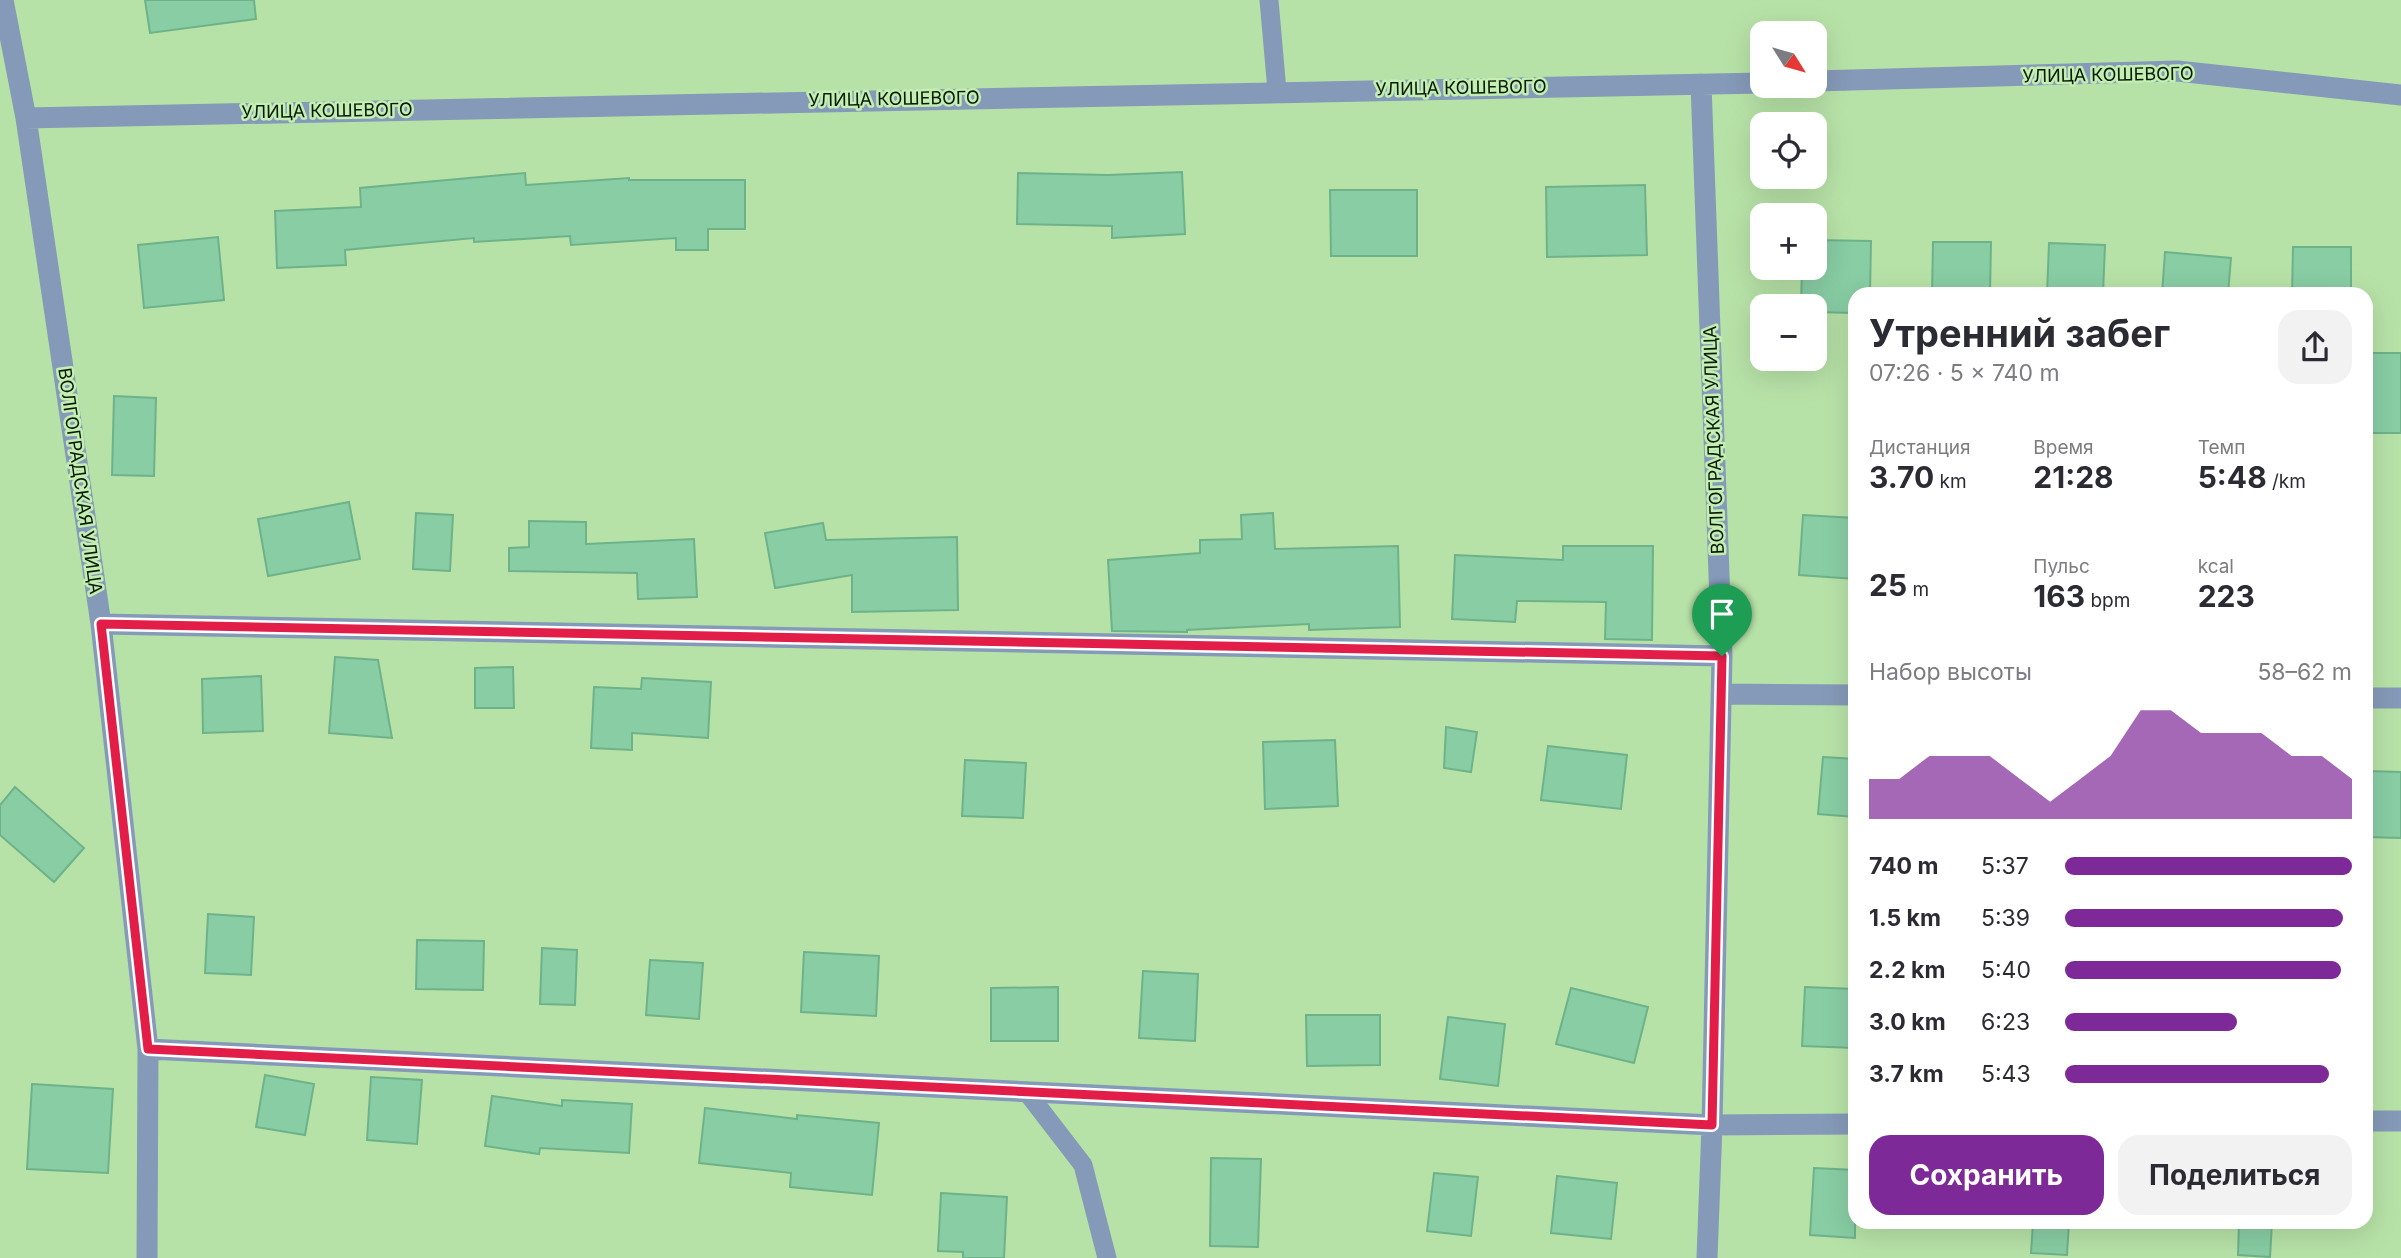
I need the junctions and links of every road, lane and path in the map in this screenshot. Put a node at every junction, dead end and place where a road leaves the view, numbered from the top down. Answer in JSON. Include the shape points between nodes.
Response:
{"nodes":[{"id":1,"x":3,"y":0,"type":"edge"},
{"id":2,"x":1269,"y":0,"type":"edge"},
{"id":3,"x":1827,"y":81,"type":"edge"},
{"id":4,"x":1750,"y":83,"type":"edge"},
{"id":5,"x":1700,"y":84,"type":"junction"},
{"id":6,"x":1277,"y":91,"type":"junction"},
{"id":7,"x":2401,"y":95,"type":"edge"},
{"id":8,"x":26,"y":118,"type":"junction"},
{"id":9,"x":101,"y":624,"type":"junction"},
{"id":10,"x":1722,"y":656,"type":"junction"},
{"id":11,"x":1721,"y":694,"type":"junction"},
{"id":12,"x":1848,"y":695,"type":"edge"},
{"id":13,"x":2373,"y":698,"type":"edge"},
{"id":14,"x":2401,"y":698,"type":"edge"},
{"id":15,"x":148,"y":1049,"type":"junction"},
{"id":16,"x":1026,"y":1091,"type":"junction"},
{"id":17,"x":2373,"y":1121,"type":"edge"},
{"id":18,"x":2401,"y":1121,"type":"edge"},
{"id":19,"x":1848,"y":1124,"type":"edge"},
{"id":20,"x":1712,"y":1125,"type":"junction"},
{"id":21,"x":147,"y":1258,"type":"edge"},
{"id":22,"x":1107,"y":1258,"type":"edge"},
{"id":23,"x":1707,"y":1258,"type":"edge"}],
"edges":[{"from":1,"to":8,"type":"street","name":"ВОЛГОГРАДСКАЯ УЛИЦА"},
{"from":2,"to":6,"type":"lane"},
{"from":3,"to":7,"type":"street","name":"УЛИЦА КОШЕВОГО","via":[[2177,71]]},
{"from":4,"to":5,"type":"street","name":"УЛИЦА КОШЕВОГО"},
{"from":5,"to":6,"type":"street","name":"УЛИЦА КОШЕВОГО"},
{"from":5,"to":10,"type":"street","name":"ВОЛГОГРАДСКАЯ УЛИЦА"},
{"from":6,"to":8,"type":"street","name":"УЛИЦА КОШЕВОГО"},
{"from":8,"to":9,"type":"street","name":"ВОЛГОГРАДСКАЯ УЛИЦА"},
{"from":9,"to":10,"type":"street"},
{"from":9,"to":15,"type":"street","name":"ВОЛГОГРАДСКАЯ УЛИЦА"},
{"from":10,"to":11,"type":"street","name":"ВОЛГОГРАДСКАЯ УЛИЦА"},
{"from":11,"to":12,"type":"street"},
{"from":11,"to":20,"type":"street","name":"ВОЛГОГРАДСКАЯ УЛИЦА"},
{"from":13,"to":14,"type":"street"},
{"from":15,"to":16,"type":"street"},
{"from":15,"to":21,"type":"street","name":"ВОЛГОГРАДСКАЯ УЛИЦА"},
{"from":16,"to":20,"type":"street"},
{"from":16,"to":22,"type":"lane","via":[[1083,1165]]},
{"from":17,"to":18,"type":"street"},
{"from":19,"to":20,"type":"street"},
{"from":20,"to":23,"type":"street","name":"ВОЛГОГРАДСКАЯ УЛИЦА"}]}
